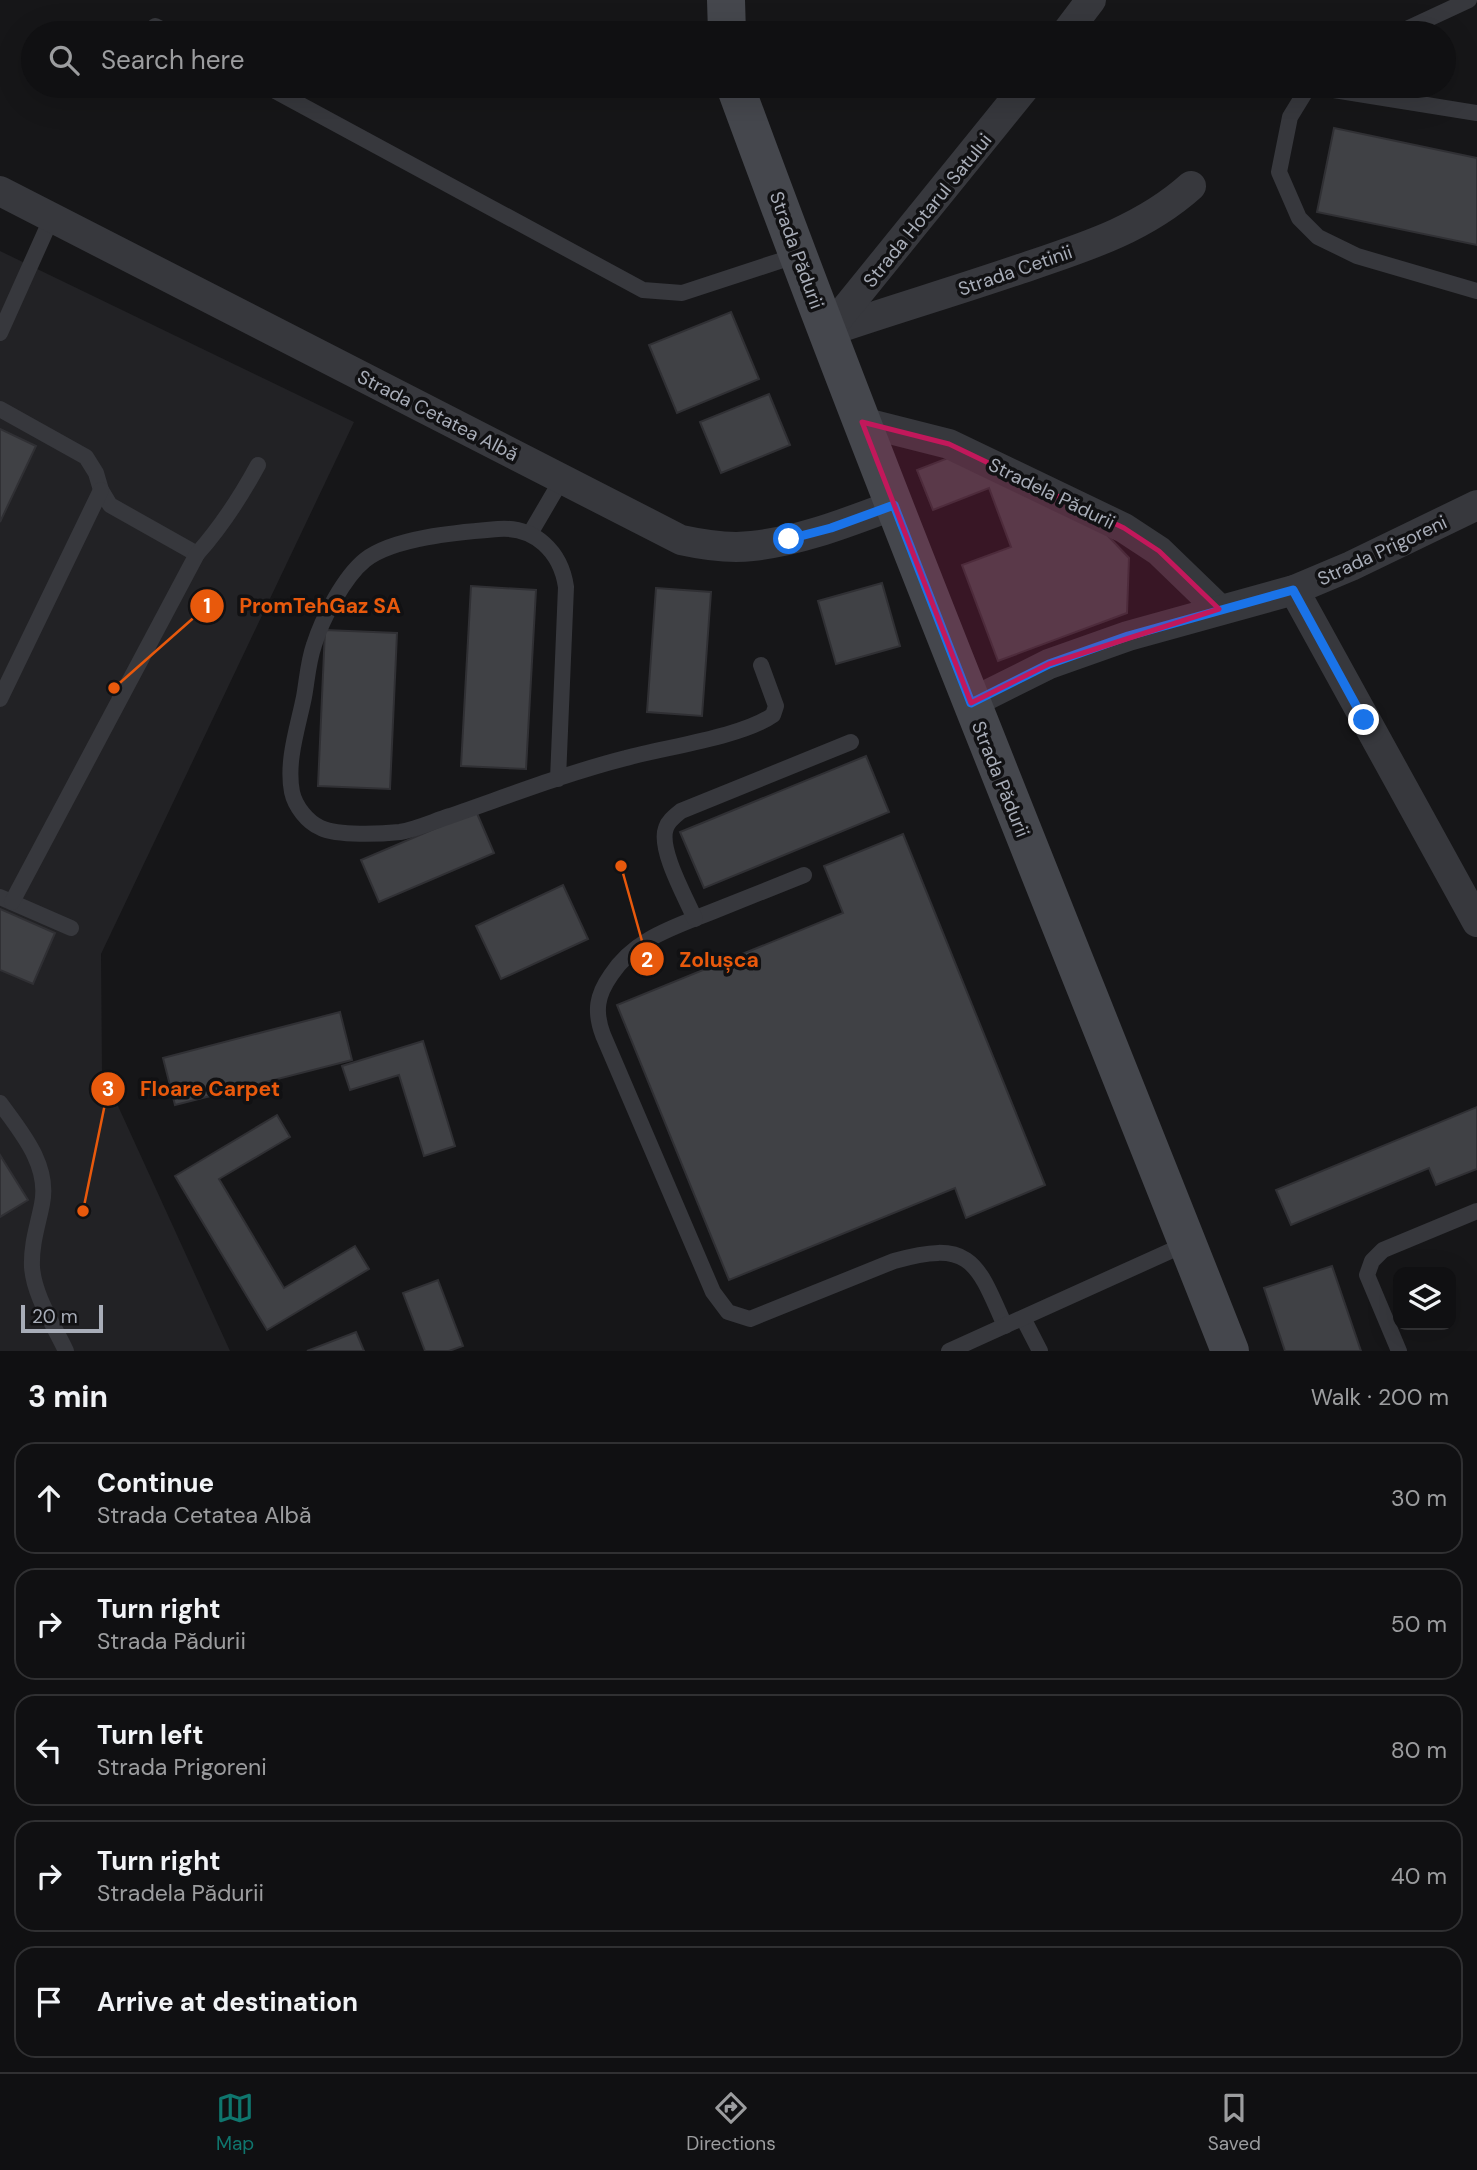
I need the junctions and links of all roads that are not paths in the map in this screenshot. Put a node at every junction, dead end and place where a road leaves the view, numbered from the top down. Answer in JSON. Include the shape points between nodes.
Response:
{"nodes":[{"id":1,"x":1091,"y":0,"type":"edge"},
{"id":2,"x":1469,"y":0,"type":"edge"},
{"id":3,"x":1075,"y":21,"type":"edge"},
{"id":4,"x":1424,"y":21,"type":"edge"},
{"id":5,"x":288,"y":98,"type":"edge"},
{"id":6,"x":740,"y":98,"type":"edge"},
{"id":7,"x":1016,"y":98,"type":"edge"},
{"id":8,"x":1302,"y":98,"type":"edge"},
{"id":9,"x":1384,"y":98,"type":"edge"},
{"id":10,"x":1477,"y":113,"type":"edge"},
{"id":11,"x":1191,"y":186,"type":"dead end"},
{"id":12,"x":0,"y":191,"type":"edge"},
{"id":13,"x":52,"y":217,"type":"junction"},
{"id":14,"x":799,"y":256,"type":"junction"},
{"id":15,"x":1477,"y":291,"type":"edge"},
{"id":16,"x":827,"y":332,"type":"junction"},
{"id":17,"x":0,"y":333,"type":"edge"},
{"id":18,"x":0,"y":409,"type":"edge"},
{"id":19,"x":862,"y":422,"type":"junction"},
{"id":20,"x":258,"y":465,"type":"dead end"},
{"id":21,"x":562,"y":479,"type":"junction"},
{"id":22,"x":101,"y":490,"type":"junction"},
{"id":23,"x":894,"y":505,"type":"junction"},
{"id":24,"x":1477,"y":505,"type":"edge"},
{"id":25,"x":531,"y":533,"type":"junction"},
{"id":26,"x":197,"y":554,"type":"junction"},
{"id":27,"x":1293,"y":590,"type":"junction"},
{"id":28,"x":1219,"y":610,"type":"junction"},
{"id":29,"x":761,"y":665,"type":"dead end"},
{"id":30,"x":0,"y":699,"type":"edge"},
{"id":31,"x":971,"y":703,"type":"junction"},
{"id":32,"x":850,"y":742,"type":"dead end"},
{"id":33,"x":558,"y":779,"type":"junction"},
{"id":34,"x":804,"y":875,"type":"dead end"},
{"id":35,"x":6,"y":899,"type":"edge"},
{"id":36,"x":695,"y":919,"type":"junction"},
{"id":37,"x":1477,"y":922,"type":"edge"},
{"id":38,"x":71,"y":928,"type":"dead end"},
{"id":39,"x":0,"y":1103,"type":"edge"},
{"id":40,"x":1477,"y":1211,"type":"edge"},
{"id":41,"x":1188,"y":1243,"type":"junction"},
{"id":42,"x":1023,"y":1318,"type":"junction"},
{"id":43,"x":1005,"y":1326,"type":"junction"},
{"id":44,"x":66,"y":1351,"type":"edge"},
{"id":45,"x":949,"y":1351,"type":"edge"},
{"id":46,"x":1040,"y":1351,"type":"edge"},
{"id":47,"x":1230,"y":1351,"type":"edge"},
{"id":48,"x":1399,"y":1351,"type":"edge"}],
"edges":[{"from":1,"to":3,"type":"street"},
{"from":2,"to":4,"type":"lane"},
{"from":5,"to":14,"type":"lane","via":[[643,289],[682,293]]},
{"from":6,"to":14,"type":"main road","name":"Strada Pădurii"},
{"from":7,"to":16,"type":"street","name":"Strada Hotarul Satului"},
{"from":8,"to":15,"type":"lane","via":[[1290,117],[1279,172],[1299,218],[1318,237],[1357,256]]},
{"from":9,"to":10,"type":"lane"},
{"from":11,"to":16,"type":"street","name":"Strada Cetinii","via":[[1142,223],[1107,238]]},
{"from":12,"to":13,"type":"street","name":"Strada Cetatea Albă"},
{"from":13,"to":17,"type":"lane"},
{"from":13,"to":21,"type":"street","name":"Strada Cetatea Albă"},
{"from":14,"to":16,"type":"main road","name":"Strada Pădurii"},
{"from":16,"to":19,"type":"main road","name":"Strada Pădurii"},
{"from":18,"to":22,"type":"lane","via":[[86,457]]},
{"from":19,"to":23,"type":"main road","name":"Strada Pădurii"},
{"from":19,"to":28,"type":"street","name":"Stradela Pădurii","via":[[949,444],[1124,528],[1159,551]]},
{"from":20,"to":26,"type":"lane","via":[[221,527]]},
{"from":21,"to":23,"type":"street","name":"Strada Cetatea Albă","via":[[681,540],[710,546],[750,547],[789,539]]},
{"from":21,"to":25,"type":"lane"},
{"from":22,"to":26,"type":"lane","via":[[110,505]]},
{"from":22,"to":30,"type":"lane"},
{"from":23,"to":31,"type":"main road","name":"Strada Pădurii"},
{"from":24,"to":27,"type":"street","name":"Strada Prigoreni"},
{"from":25,"to":33,"type":"lane","via":[[561,565],[566,587]]},
{"from":25,"to":33,"type":"lane","via":[[505,528],[417,540],[365,560],[332,604],[313,646],[291,763],[292,792],[298,807],[321,828],[388,832]]},
{"from":26,"to":35,"type":"lane"},
{"from":27,"to":28,"type":"street","name":"Strada Prigoreni"},
{"from":27,"to":37,"type":"street"},
{"from":28,"to":31,"type":"street","name":"Strada Prigoreni","via":[[1049,664]]},
{"from":29,"to":33,"type":"lane","via":[[776,706],[768,718],[717,737]]},
{"from":31,"to":41,"type":"main road","name":"Strada Pădurii"},
{"from":32,"to":36,"type":"lane","via":[[672,818],[664,842]]},
{"from":34,"to":36,"type":"lane"},
{"from":35,"to":38,"type":"lane"},
{"from":36,"to":43,"type":"lane","via":[[661,933],[622,958],[602,988],[596,1007],[603,1035],[721,1304],[750,1319],[894,1261],[938,1253],[969,1260],[978,1269]]},
{"from":39,"to":44,"type":"lane","via":[[31,1146],[42,1174],[43,1201],[33,1235],[32,1268],[37,1290]]},
{"from":40,"to":48,"type":"lane","via":[[1383,1250],[1372,1261],[1367,1275]]},
{"from":41,"to":42,"type":"lane"},
{"from":41,"to":47,"type":"main road","name":"Strada Pădurii"},
{"from":42,"to":43,"type":"lane"},
{"from":42,"to":46,"type":"lane"},
{"from":43,"to":45,"type":"lane"}]}
